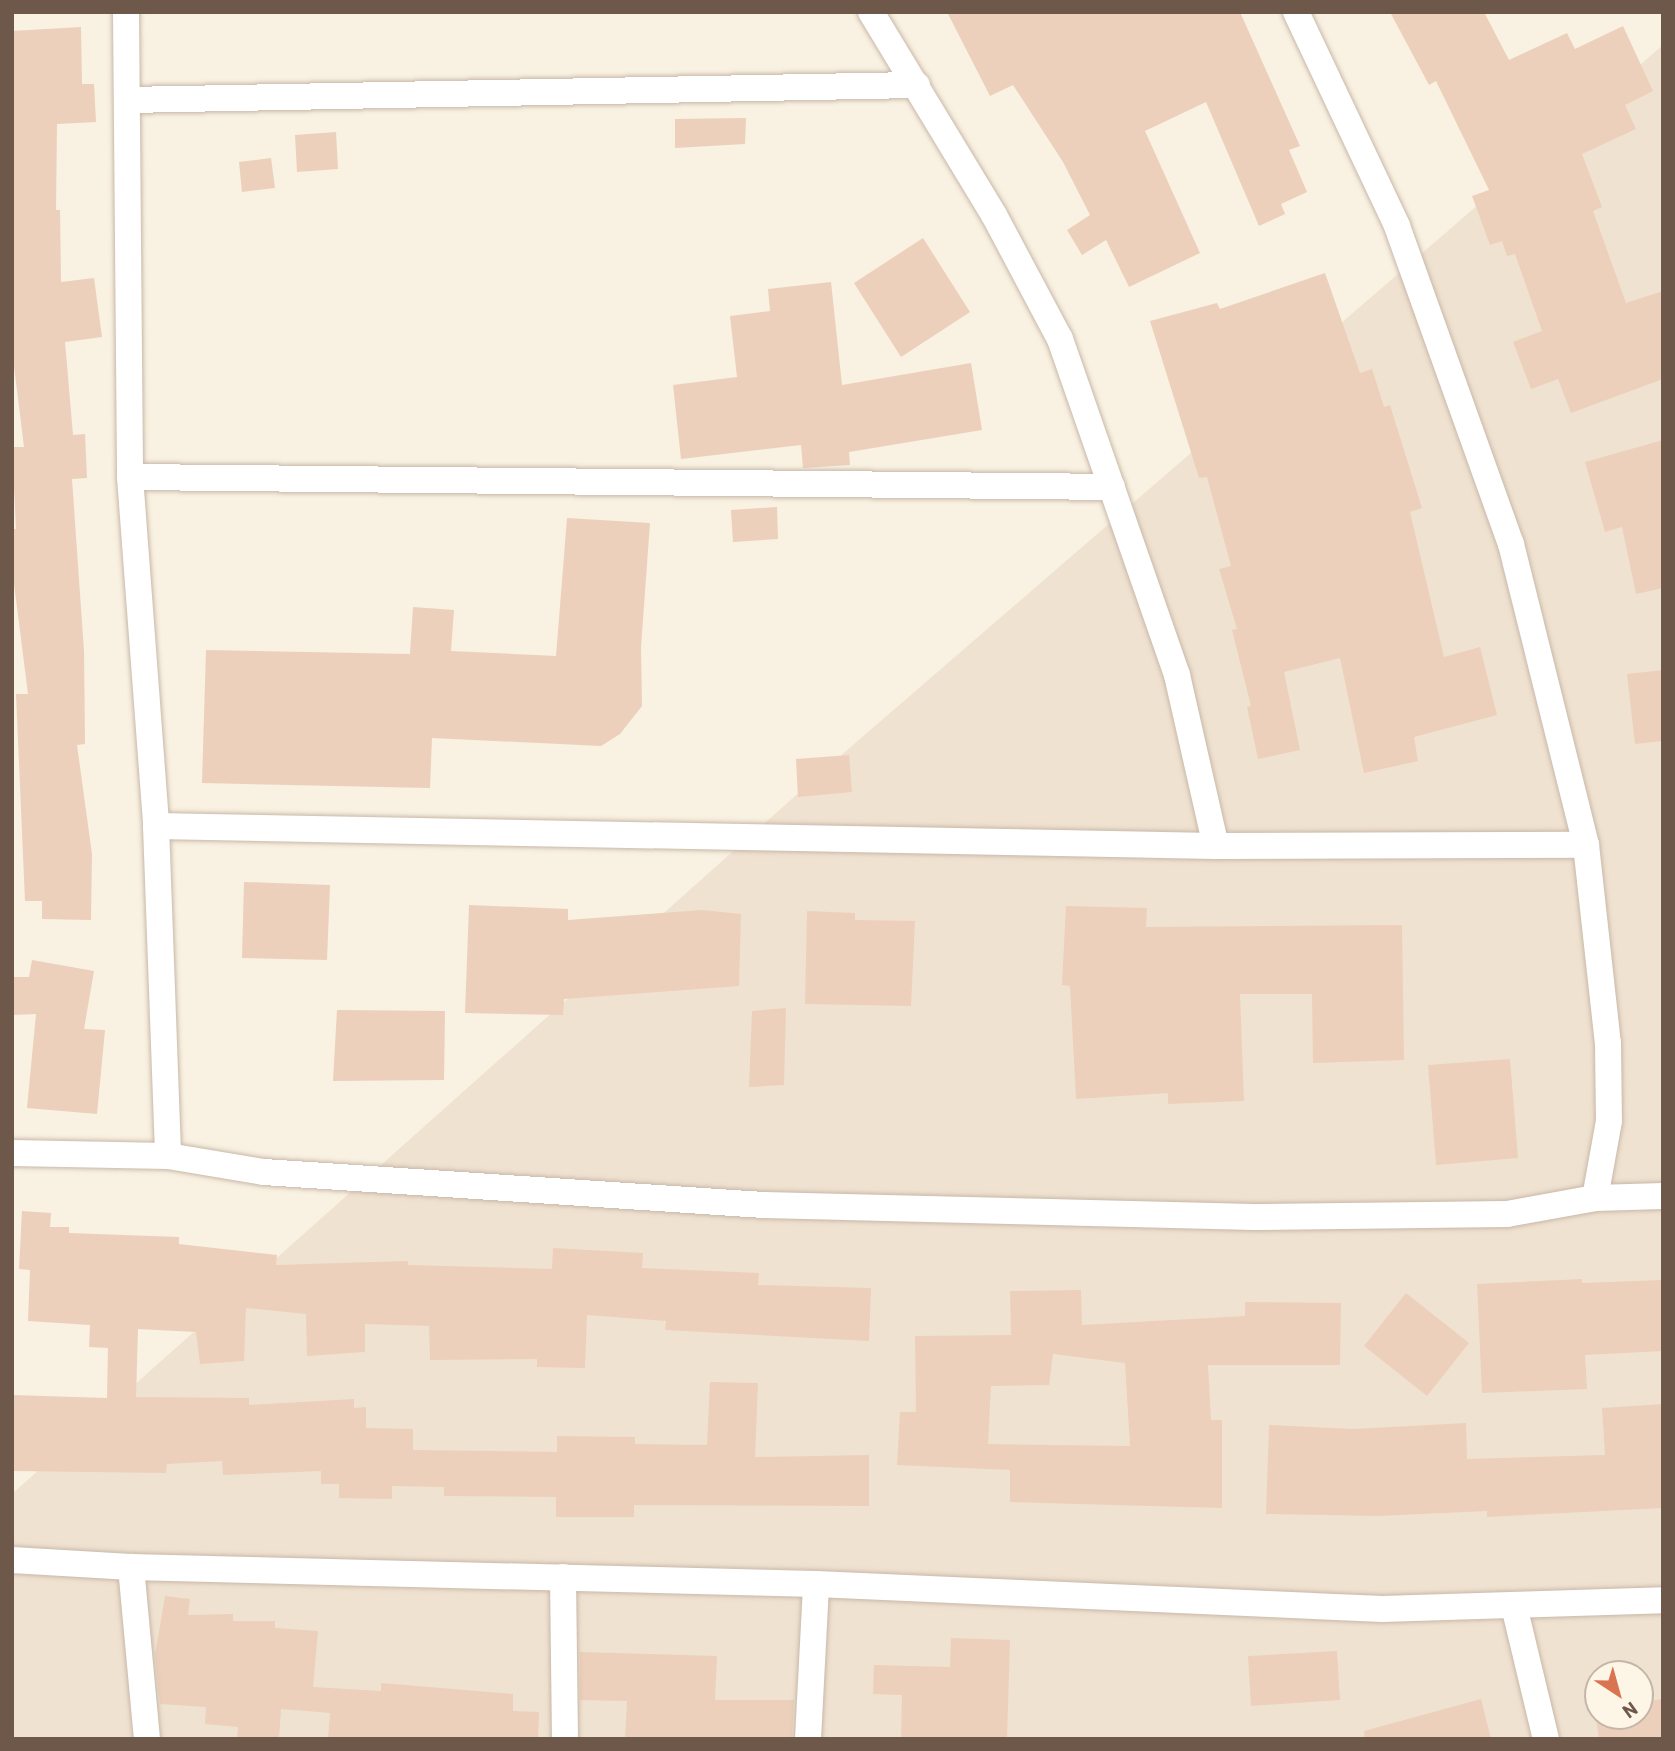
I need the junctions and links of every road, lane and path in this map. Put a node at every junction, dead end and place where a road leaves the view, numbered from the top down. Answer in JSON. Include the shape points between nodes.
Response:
{"nodes":[{"id":1,"x":126,"y":12,"type":"edge"},
{"id":2,"x":871,"y":12,"type":"edge"},
{"id":3,"x":1296,"y":12,"type":"edge"},
{"id":4,"x":917,"y":85,"type":"junction"},
{"id":5,"x":127,"y":100,"type":"junction"},
{"id":6,"x":130,"y":477,"type":"junction"},
{"id":7,"x":1112,"y":487,"type":"junction"},
{"id":8,"x":156,"y":826,"type":"junction"},
{"id":9,"x":1586,"y":845,"type":"junction"},
{"id":10,"x":1216,"y":846,"type":"junction"},
{"id":11,"x":12,"y":1153,"type":"edge"},
{"id":12,"x":167,"y":1156,"type":"junction"},
{"id":13,"x":1663,"y":1196,"type":"edge"},
{"id":14,"x":1595,"y":1198,"type":"junction"},
{"id":15,"x":12,"y":1560,"type":"edge"},
{"id":16,"x":131,"y":1567,"type":"junction"},
{"id":17,"x":563,"y":1577,"type":"junction"},
{"id":18,"x":816,"y":1584,"type":"junction"},
{"id":19,"x":1663,"y":1600,"type":"edge"},
{"id":20,"x":1514,"y":1606,"type":"junction"},
{"id":21,"x":147,"y":1739,"type":"edge"},
{"id":22,"x":565,"y":1739,"type":"edge"},
{"id":23,"x":808,"y":1739,"type":"edge"},
{"id":24,"x":1546,"y":1739,"type":"edge"}],
"edges":[{"from":1,"to":5,"type":"street"},
{"from":2,"to":4,"type":"street"},
{"from":3,"to":9,"type":"street","via":[[1397,226],[1511,544]]},
{"from":4,"to":5,"type":"street"},
{"from":4,"to":7,"type":"street","via":[[1060,339]]},
{"from":5,"to":6,"type":"street"},
{"from":6,"to":7,"type":"street"},
{"from":6,"to":8,"type":"street"},
{"from":7,"to":10,"type":"street","via":[[1177,675]]},
{"from":8,"to":10,"type":"street"},
{"from":8,"to":12,"type":"street"},
{"from":9,"to":10,"type":"street"},
{"from":9,"to":14,"type":"street","via":[[1608,1043],[1609,1121]]},
{"from":11,"to":12,"type":"street"},
{"from":12,"to":14,"type":"street","via":[[264,1172],[764,1205],[1280,1217],[1507,1214]]},
{"from":13,"to":14,"type":"street"},
{"from":15,"to":16,"type":"street"},
{"from":16,"to":17,"type":"street"},
{"from":16,"to":21,"type":"street"},
{"from":17,"to":18,"type":"street"},
{"from":17,"to":22,"type":"street"},
{"from":18,"to":20,"type":"street","via":[[1382,1609]]},
{"from":18,"to":23,"type":"street"},
{"from":19,"to":20,"type":"street"},
{"from":20,"to":24,"type":"street"}]}
